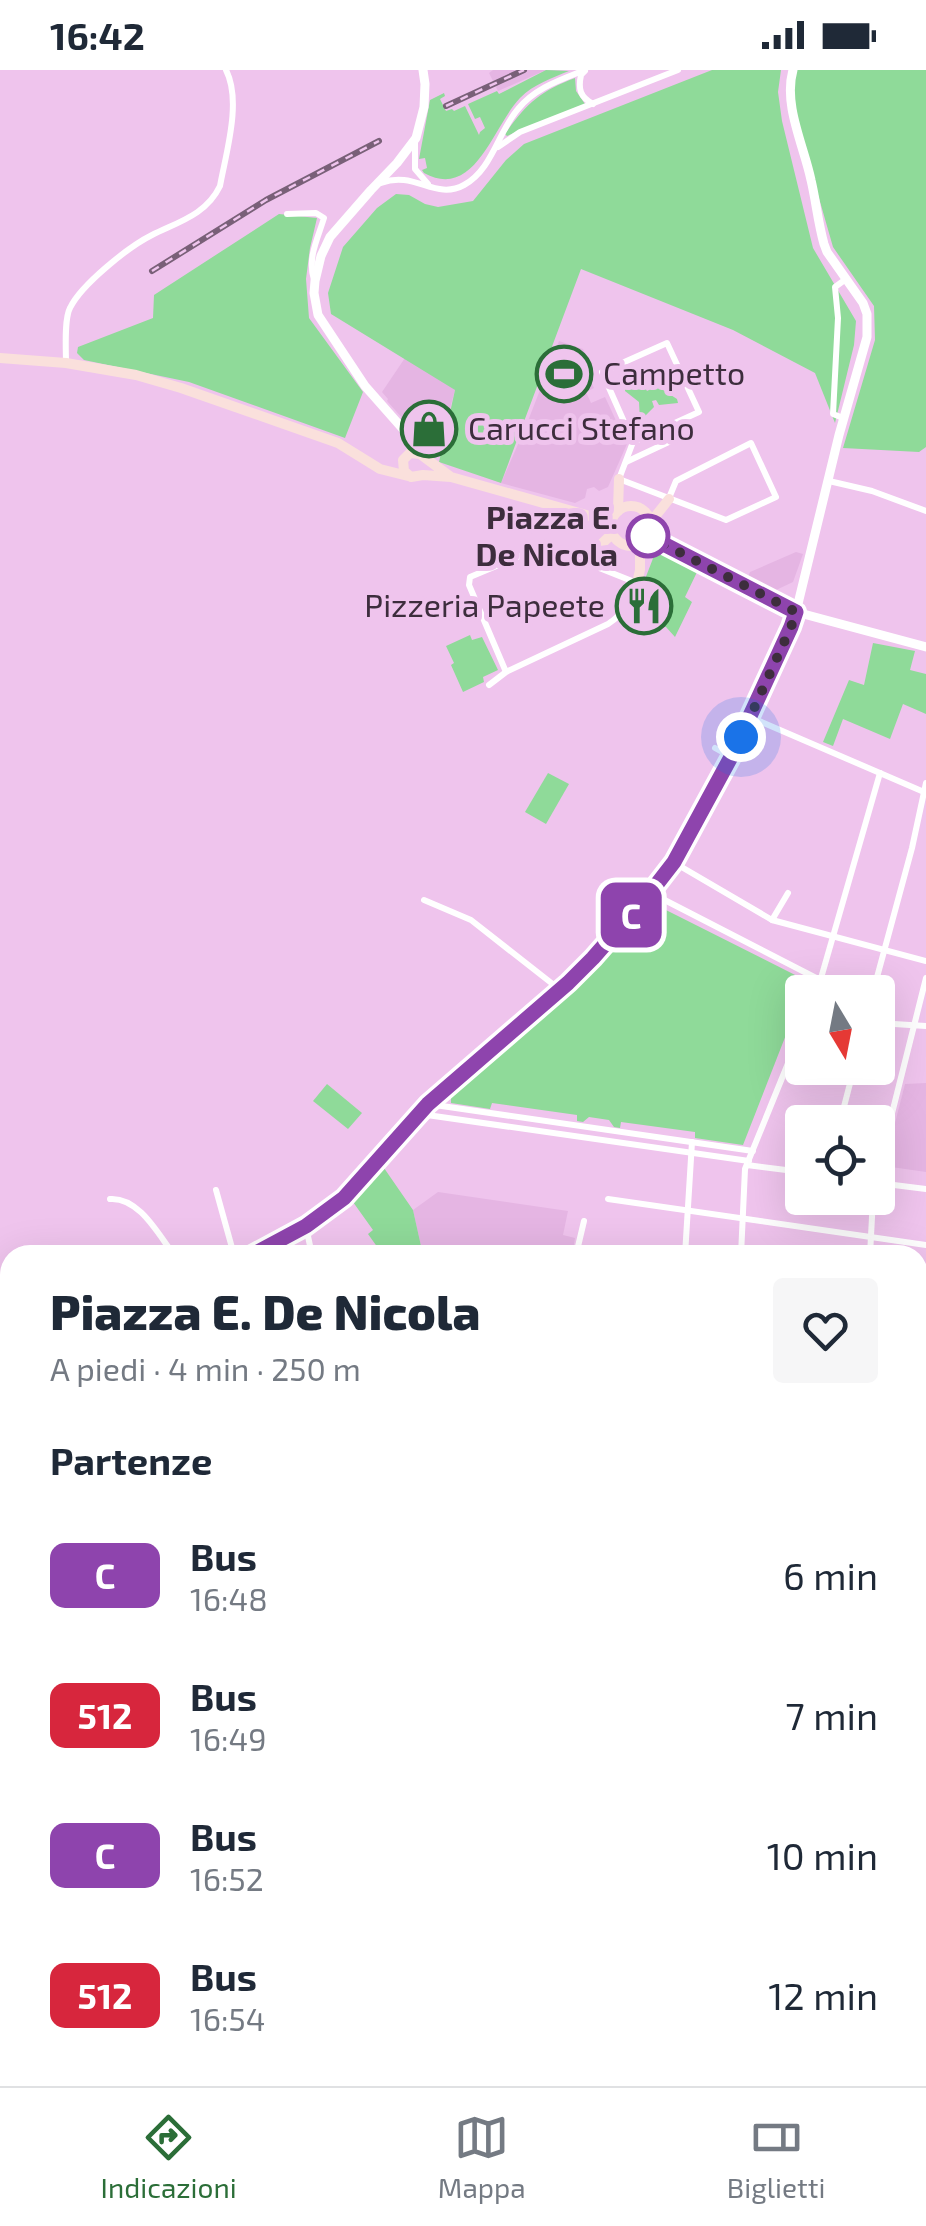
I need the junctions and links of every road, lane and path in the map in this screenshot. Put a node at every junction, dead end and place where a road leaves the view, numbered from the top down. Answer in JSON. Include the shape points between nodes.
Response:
{"nodes":[{"id":1,"x":226,"y":70,"type":"edge"},
{"id":2,"x":422,"y":70,"type":"edge"},
{"id":3,"x":585,"y":70,"type":"edge"},
{"id":4,"x":678,"y":70,"type":"edge"},
{"id":5,"x":793,"y":70,"type":"edge"},
{"id":6,"x":593,"y":104,"type":"junction"},
{"id":7,"x":416,"y":138,"type":"junction"},
{"id":8,"x":492,"y":151,"type":"junction"},
{"id":9,"x":398,"y":165,"type":"junction"},
{"id":10,"x":414,"y":169,"type":"junction"},
{"id":11,"x":408,"y":180,"type":"junction"},
{"id":12,"x":375,"y":186,"type":"junction"},
{"id":13,"x":433,"y":188,"type":"junction"},
{"id":14,"x":287,"y":214,"type":"dead end"},
{"id":15,"x":846,"y":278,"type":"junction"},
{"id":16,"x":314,"y":281,"type":"junction"},
{"id":17,"x":0,"y":358,"type":"edge"},
{"id":18,"x":66,"y":363,"type":"junction"},
{"id":19,"x":844,"y":418,"type":"junction"},
{"id":20,"x":688,"y":433,"type":"dead end"},
{"id":21,"x":405,"y":434,"type":"junction"},
{"id":22,"x":633,"y":442,"type":"junction"},
{"id":23,"x":406,"y":456,"type":"junction"},
{"id":24,"x":424,"y":457,"type":"junction"},
{"id":25,"x":625,"y":462,"type":"junction"},
{"id":26,"x":370,"y":464,"type":"junction"},
{"id":27,"x":422,"y":474,"type":"junction"},
{"id":28,"x":408,"y":476,"type":"junction"},
{"id":29,"x":451,"y":476,"type":"junction"},
{"id":30,"x":618,"y":479,"type":"junction"},
{"id":31,"x":829,"y":481,"type":"junction"},
{"id":32,"x":669,"y":499,"type":"junction"},
{"id":33,"x":618,"y":510,"type":"junction"},
{"id":34,"x":926,"y":512,"type":"edge"},
{"id":35,"x":611,"y":522,"type":"junction"},
{"id":36,"x":650,"y":523,"type":"junction"},
{"id":37,"x":612,"y":534,"type":"junction"},
{"id":38,"x":644,"y":540,"type":"junction"},
{"id":39,"x":588,"y":563,"type":"junction"},
{"id":40,"x":637,"y":583,"type":"junction"},
{"id":41,"x":796,"y":612,"type":"junction"},
{"id":42,"x":926,"y":647,"type":"edge"},
{"id":43,"x":506,"y":672,"type":"junction"},
{"id":44,"x":490,"y":685,"type":"dead end"},
{"id":45,"x":750,"y":717,"type":"junction"},
{"id":46,"x":714,"y":748,"type":"dead end"},
{"id":47,"x":731,"y":757,"type":"junction"},
{"id":48,"x":880,"y":773,"type":"junction"},
{"id":49,"x":925,"y":789,"type":"edge"},
{"id":50,"x":674,"y":862,"type":"junction"},
{"id":51,"x":650,"y":893,"type":"junction"},
{"id":52,"x":788,"y":893,"type":"dead end"},
{"id":53,"x":424,"y":900,"type":"dead end"},
{"id":54,"x":772,"y":920,"type":"junction"},
{"id":55,"x":834,"y":936,"type":"junction"},
{"id":56,"x":884,"y":949,"type":"junction"},
{"id":57,"x":926,"y":960,"type":"edge"},
{"id":58,"x":810,"y":975,"type":"edge"},
{"id":59,"x":824,"y":975,"type":"edge"},
{"id":60,"x":877,"y":975,"type":"edge"},
{"id":61,"x":926,"y":978,"type":"edge"},
{"id":62,"x":560,"y":990,"type":"junction"},
{"id":63,"x":895,"y":1024,"type":"edge"},
{"id":64,"x":914,"y":1025,"type":"junction"},
{"id":65,"x":926,"y":1026,"type":"edge"},
{"id":66,"x":785,"y":1071,"type":"edge"},
{"id":67,"x":428,"y":1104,"type":"junction"},
{"id":68,"x":894,"y":1105,"type":"edge"},
{"id":69,"x":418,"y":1114,"type":"junction"},
{"id":70,"x":692,"y":1142,"type":"junction"},
{"id":71,"x":753,"y":1151,"type":"junction"},
{"id":72,"x":691,"y":1154,"type":"junction"},
{"id":73,"x":748,"y":1163,"type":"junction"},
{"id":74,"x":785,"y":1169,"type":"edge"},
{"id":75,"x":895,"y":1184,"type":"edge"},
{"id":76,"x":926,"y":1189,"type":"edge"},
{"id":77,"x":216,"y":1190,"type":"dead end"},
{"id":78,"x":110,"y":1199,"type":"dead end"},
{"id":79,"x":608,"y":1199,"type":"dead end"},
{"id":80,"x":688,"y":1210,"type":"junction"},
{"id":81,"x":872,"y":1215,"type":"edge"},
{"id":82,"x":742,"y":1219,"type":"junction"},
{"id":83,"x":584,"y":1221,"type":"dead end"},
{"id":84,"x":306,"y":1226,"type":"junction"},
{"id":85,"x":871,"y":1237,"type":"junction"},
{"id":86,"x":926,"y":1244,"type":"edge"},
{"id":87,"x":166,"y":1245,"type":"edge"},
{"id":88,"x":231,"y":1245,"type":"edge"},
{"id":89,"x":271,"y":1245,"type":"edge"},
{"id":90,"x":310,"y":1245,"type":"edge"},
{"id":91,"x":578,"y":1245,"type":"edge"},
{"id":92,"x":686,"y":1245,"type":"edge"},
{"id":93,"x":741,"y":1245,"type":"edge"},
{"id":94,"x":871,"y":1245,"type":"edge"}],
"edges":[{"from":1,"to":18,"type":"street","via":[[233,107],[216,196],[200,212],[130,247],[90,284],[68,310]]},
{"from":2,"to":7,"type":"street","via":[[424,108]]},
{"from":3,"to":6,"type":"street","via":[[580,90]]},
{"from":3,"to":8,"type":"street","via":[[523,103]]},
{"from":4,"to":6,"type":"street"},
{"from":5,"to":15,"type":"street","via":[[794,111],[820,230]]},
{"from":6,"to":8,"type":"street","via":[[520,132]]},
{"from":7,"to":9,"type":"street"},
{"from":7,"to":10,"type":"street"},
{"from":8,"to":13,"type":"street","via":[[462,186]]},
{"from":9,"to":10,"type":"street"},
{"from":9,"to":11,"type":"street"},
{"from":9,"to":12,"type":"street"},
{"from":10,"to":13,"type":"street"},
{"from":11,"to":12,"type":"street"},
{"from":11,"to":13,"type":"street"},
{"from":12,"to":16,"type":"street","via":[[330,236]]},
{"from":14,"to":16,"type":"street","via":[[324,218],[311,263]]},
{"from":15,"to":19,"type":"street","via":[[867,314],[867,337]]},
{"from":15,"to":19,"type":"street","via":[[835,287],[833,414]]},
{"from":16,"to":21,"type":"street","via":[[318,316]]},
{"from":17,"to":18,"type":"main road"},
{"from":18,"to":26,"type":"main road","via":[[181,388],[338,442]]},
{"from":19,"to":31,"type":"street"},
{"from":20,"to":25,"type":"street"},
{"from":21,"to":23,"type":"street"},
{"from":21,"to":24,"type":"street"},
{"from":22,"to":22,"type":"street","via":[[602,372],[667,342],[699,412]]},
{"from":22,"to":25,"type":"street"},
{"from":23,"to":24,"type":"main road"},
{"from":23,"to":26,"type":"main road"},
{"from":23,"to":28,"type":"main road","via":[[402,468]]},
{"from":24,"to":27,"type":"main road"},
{"from":24,"to":29,"type":"main road"},
{"from":25,"to":30,"type":"street"},
{"from":26,"to":28,"type":"main road"},
{"from":27,"to":28,"type":"main road"},
{"from":27,"to":29,"type":"main road"},
{"from":29,"to":35,"type":"main road"},
{"from":30,"to":32,"type":"street"},
{"from":30,"to":33,"type":"main road"},
{"from":31,"to":34,"type":"street"},
{"from":31,"to":41,"type":"street"},
{"from":32,"to":32,"type":"street","via":[[676,481],[751,443],[776,496],[726,520]]},
{"from":32,"to":36,"type":"main road"},
{"from":33,"to":35,"type":"main road"},
{"from":33,"to":36,"type":"main road","via":[[638,508]]},
{"from":35,"to":37,"type":"main road"},
{"from":36,"to":38,"type":"main road"},
{"from":37,"to":38,"type":"main road","via":[[627,546]]},
{"from":37,"to":39,"type":"main road"},
{"from":38,"to":40,"type":"main road"},
{"from":38,"to":41,"type":"main road"},
{"from":39,"to":40,"type":"street"},
{"from":39,"to":43,"type":"street","via":[[544,546],[470,577]]},
{"from":40,"to":43,"type":"street","via":[[621,616]]},
{"from":41,"to":42,"type":"street"},
{"from":41,"to":45,"type":"main road"},
{"from":43,"to":44,"type":"street"},
{"from":45,"to":47,"type":"main road"},
{"from":45,"to":48,"type":"street"},
{"from":46,"to":47,"type":"street"},
{"from":47,"to":50,"type":"main road"},
{"from":48,"to":49,"type":"street"},
{"from":48,"to":55,"type":"street"},
{"from":49,"to":56,"type":"street"},
{"from":50,"to":51,"type":"main road"},
{"from":50,"to":54,"type":"street"},
{"from":51,"to":58,"type":"street"},
{"from":51,"to":62,"type":"main road"},
{"from":52,"to":54,"type":"street"},
{"from":53,"to":62,"type":"street","via":[[471,920]]},
{"from":54,"to":55,"type":"street"},
{"from":55,"to":56,"type":"street"},
{"from":55,"to":59,"type":"street"},
{"from":56,"to":57,"type":"street"},
{"from":56,"to":60,"type":"street"},
{"from":61,"to":64,"type":"street"},
{"from":62,"to":67,"type":"main road"},
{"from":63,"to":64,"type":"street"},
{"from":64,"to":65,"type":"street"},
{"from":64,"to":68,"type":"street"},
{"from":66,"to":71,"type":"street"},
{"from":67,"to":69,"type":"main road"},
{"from":67,"to":70,"type":"street"},
{"from":69,"to":72,"type":"street"},
{"from":69,"to":84,"type":"main road","via":[[344,1198]]},
{"from":70,"to":71,"type":"street"},
{"from":70,"to":72,"type":"street"},
{"from":71,"to":73,"type":"street"},
{"from":72,"to":73,"type":"street"},
{"from":72,"to":80,"type":"street"},
{"from":73,"to":74,"type":"street"},
{"from":73,"to":82,"type":"street"},
{"from":75,"to":76,"type":"street"},
{"from":77,"to":88,"type":"street"},
{"from":78,"to":87,"type":"street","via":[[131,1202]]},
{"from":79,"to":80,"type":"street"},
{"from":80,"to":82,"type":"street"},
{"from":80,"to":92,"type":"street"},
{"from":81,"to":85,"type":"street"},
{"from":82,"to":85,"type":"street"},
{"from":82,"to":93,"type":"street"},
{"from":83,"to":91,"type":"street"},
{"from":84,"to":89,"type":"main road"},
{"from":84,"to":90,"type":"street"},
{"from":85,"to":86,"type":"street"},
{"from":85,"to":94,"type":"street"}]}
